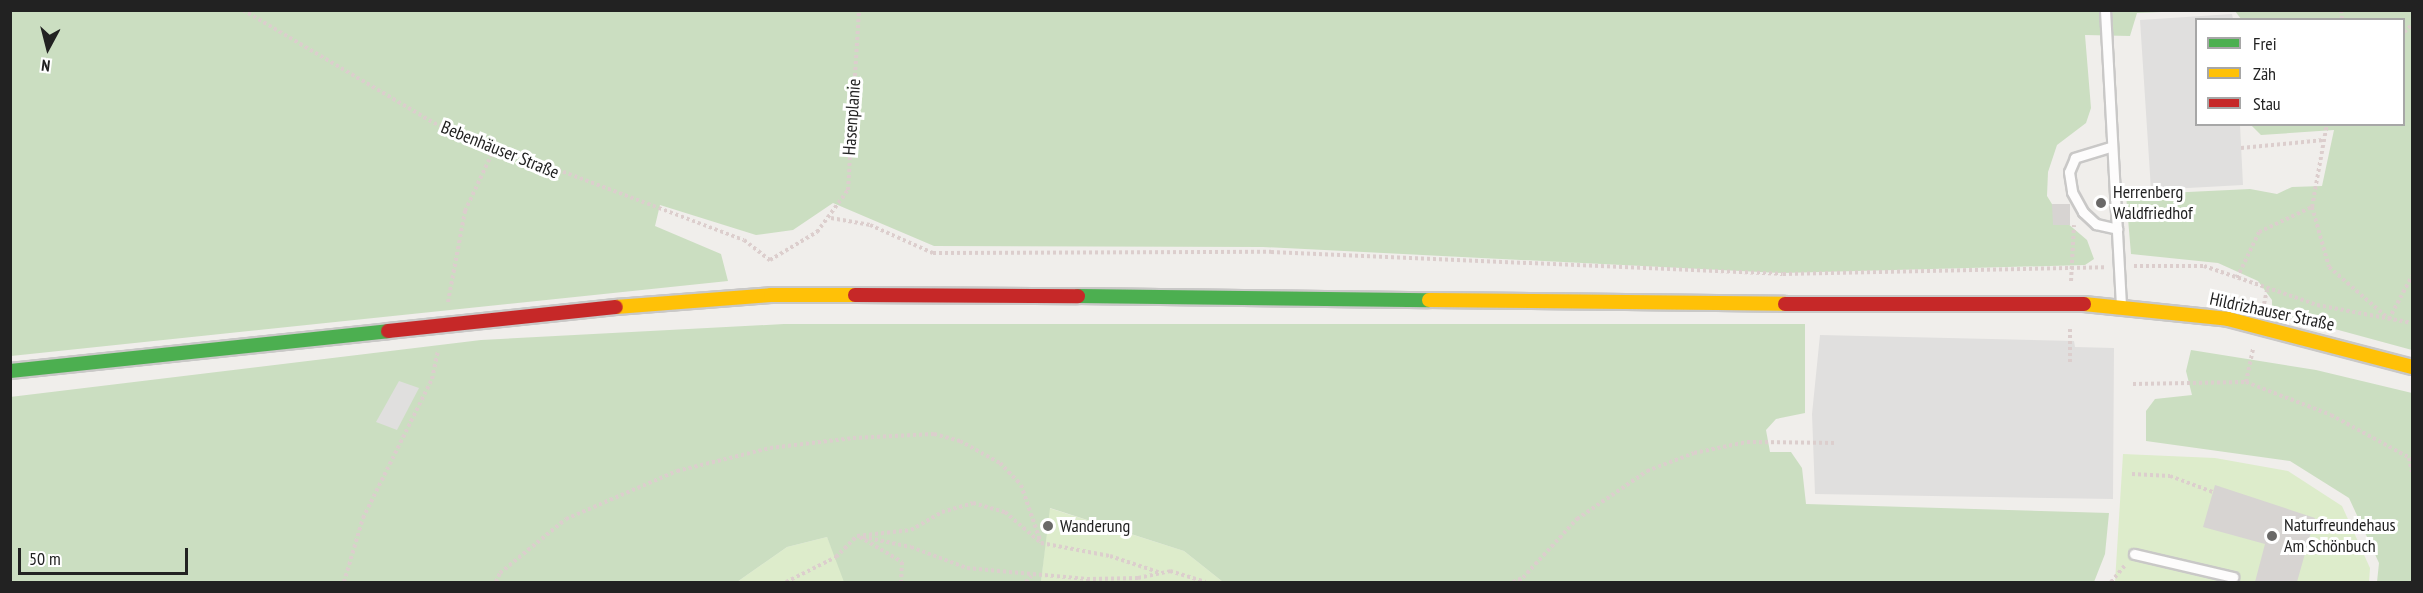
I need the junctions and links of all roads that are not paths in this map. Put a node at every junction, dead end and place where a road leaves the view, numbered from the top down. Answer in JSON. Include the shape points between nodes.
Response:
{"nodes":[{"id":1,"x":2105,"y":10,"type":"edge"},
{"id":2,"x":2110,"y":147,"type":"junction"},
{"id":3,"x":2117,"y":229,"type":"junction"},
{"id":4,"x":2121,"y":307,"type":"junction"},
{"id":5,"x":2412,"y":367,"type":"edge"},
{"id":6,"x":10,"y":371,"type":"edge"},
{"id":7,"x":2134,"y":554,"type":"road end"},
{"id":8,"x":2234,"y":577,"type":"dead end"}],
"edges":[{"from":1,"to":2,"type":"lane"},
{"from":2,"to":3,"type":"lane"},
{"from":2,"to":3,"type":"lane","via":[[2074,158],[2069,172],[2078,203],[2096,224]]},
{"from":3,"to":4,"type":"lane"},
{"from":4,"to":5,"type":"main road","name":"Hildrizhauser Straße","via":[[2259,325]]},
{"from":4,"to":6,"type":"main road","name":"Hildrizhauser Straße","via":[[2070,303],[1780,304],[854,294],[659,302]]},
{"from":7,"to":8,"type":"lane"}]}
